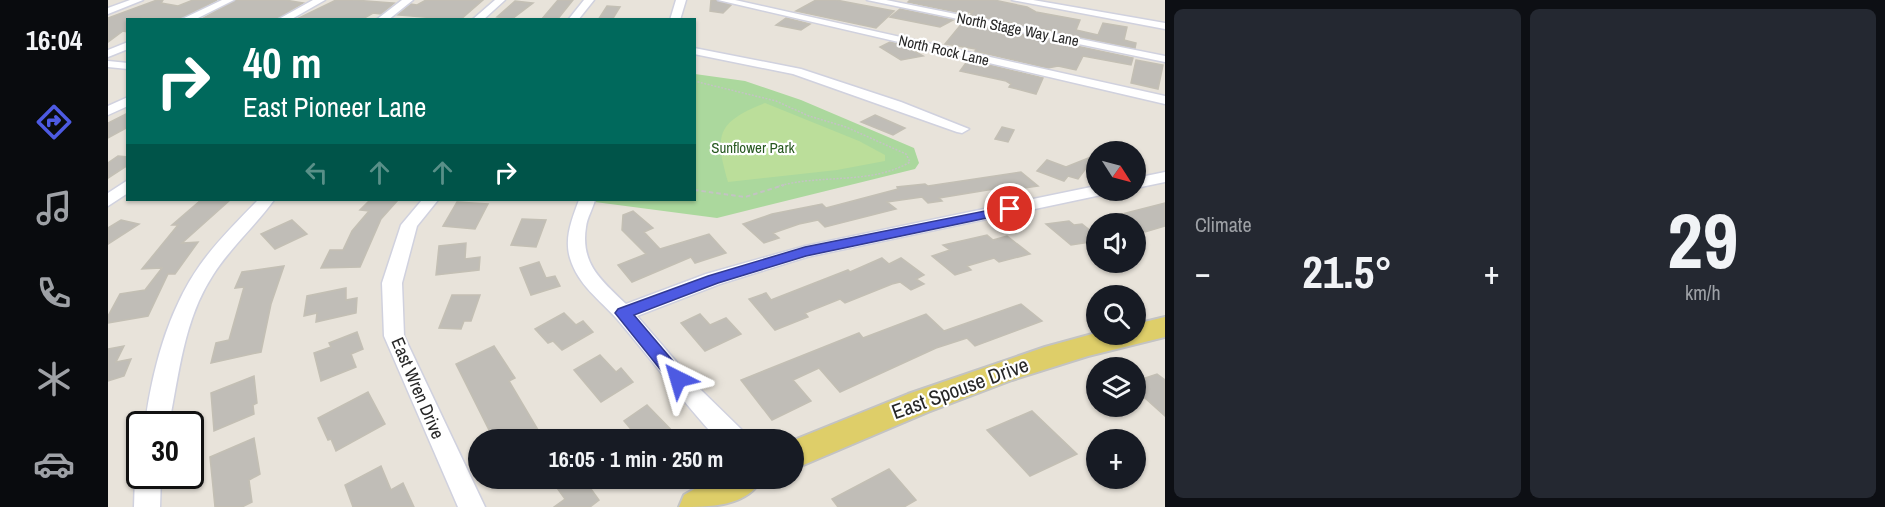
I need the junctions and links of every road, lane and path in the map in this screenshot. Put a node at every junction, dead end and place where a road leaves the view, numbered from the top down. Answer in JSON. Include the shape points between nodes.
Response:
{"nodes":[{"id":1,"x":138,"y":0,"type":"edge"},
{"id":2,"x":229,"y":0,"type":"edge"},
{"id":3,"x":320,"y":0,"type":"edge"},
{"id":4,"x":408,"y":0,"type":"edge"},
{"id":5,"x":500,"y":0,"type":"edge"},
{"id":6,"x":589,"y":0,"type":"edge"},
{"id":7,"x":681,"y":0,"type":"edge"},
{"id":8,"x":723,"y":0,"type":"edge"},
{"id":9,"x":872,"y":0,"type":"edge"},
{"id":10,"x":1017,"y":0,"type":"edge"},
{"id":11,"x":111,"y":9,"type":"edge"},
{"id":12,"x":189,"y":18,"type":"edge"},
{"id":13,"x":286,"y":18,"type":"edge"},
{"id":14,"x":384,"y":18,"type":"edge"},
{"id":15,"x":479,"y":18,"type":"edge"},
{"id":16,"x":575,"y":18,"type":"edge"},
{"id":17,"x":676,"y":18,"type":"edge"},
{"id":18,"x":1165,"y":27,"type":"edge"},
{"id":19,"x":126,"y":46,"type":"edge"},
{"id":20,"x":696,"y":51,"type":"edge"},
{"id":21,"x":108,"y":54,"type":"edge"},
{"id":22,"x":1165,"y":59,"type":"edge"},
{"id":23,"x":108,"y":64,"type":"edge"},
{"id":24,"x":126,"y":66,"type":"edge"},
{"id":25,"x":696,"y":81,"type":"edge"},
{"id":26,"x":1165,"y":100,"type":"edge"},
{"id":27,"x":126,"y":102,"type":"edge"},
{"id":28,"x":108,"y":111,"type":"edge"},
{"id":29,"x":962,"y":129,"type":"dead end"},
{"id":30,"x":1165,"y":177,"type":"edge"},
{"id":31,"x":1146,"y":181,"type":"edge"},
{"id":32,"x":126,"y":186,"type":"edge"},
{"id":33,"x":696,"y":190,"type":"edge"},
{"id":34,"x":1086,"y":193,"type":"edge"},
{"id":35,"x":108,"y":201,"type":"edge"},
{"id":36,"x":265,"y":201,"type":"edge"},
{"id":37,"x":429,"y":201,"type":"edge"},
{"id":38,"x":587,"y":201,"type":"edge"},
{"id":39,"x":623,"y":313,"type":"junction"},
{"id":40,"x":1165,"y":327,"type":"edge"},
{"id":41,"x":1146,"y":331,"type":"edge"},
{"id":42,"x":1087,"y":345,"type":"edge"},
{"id":43,"x":159,"y":411,"type":"edge"},
{"id":44,"x":724,"y":429,"type":"edge"},
{"id":45,"x":804,"y":451,"type":"edge"},
{"id":46,"x":148,"y":489,"type":"edge"},
{"id":47,"x":727,"y":489,"type":"edge"},
{"id":48,"x":147,"y":507,"type":"edge"},
{"id":49,"x":472,"y":507,"type":"edge"},
{"id":50,"x":696,"y":507,"type":"edge"}],
"edges":[{"from":1,"to":11,"type":"street"},
{"from":2,"to":12,"type":"street"},
{"from":3,"to":13,"type":"street"},
{"from":4,"to":14,"type":"street"},
{"from":5,"to":15,"type":"street"},
{"from":6,"to":16,"type":"street"},
{"from":7,"to":17,"type":"street"},
{"from":8,"to":26,"type":"street","name":"North Rock Lane"},
{"from":9,"to":22,"type":"street","name":"North Stage Way Lane"},
{"from":10,"to":18,"type":"street"},
{"from":19,"to":21,"type":"street"},
{"from":20,"to":29,"type":"street","via":[[762,63],[838,85]]},
{"from":23,"to":24,"type":"street"},
{"from":25,"to":33,"type":"path","via":[[765,97],[846,127],[906,154],[910,162],[875,174],[805,182],[744,197]]},
{"from":27,"to":28,"type":"street"},
{"from":30,"to":31,"type":"street"},
{"from":32,"to":35,"type":"street"},
{"from":34,"to":39,"type":"street","via":[[805,252],[713,279]]},
{"from":36,"to":43,"type":"street","via":[[232,237],[192,294],[166,372]]},
{"from":37,"to":49,"type":"street","name":"East Wren Drive","via":[[409,225],[392,283],[394,336]]},
{"from":38,"to":39,"type":"street","via":[[577,227],[578,255],[587,278]]},
{"from":39,"to":44,"type":"street"},
{"from":40,"to":41,"type":"main road","name":"East Spouse Drive"},
{"from":42,"to":45,"type":"main road","name":"East Spouse Drive","via":[[952,390]]},
{"from":46,"to":48,"type":"street"},
{"from":47,"to":50,"type":"main road"}]}
